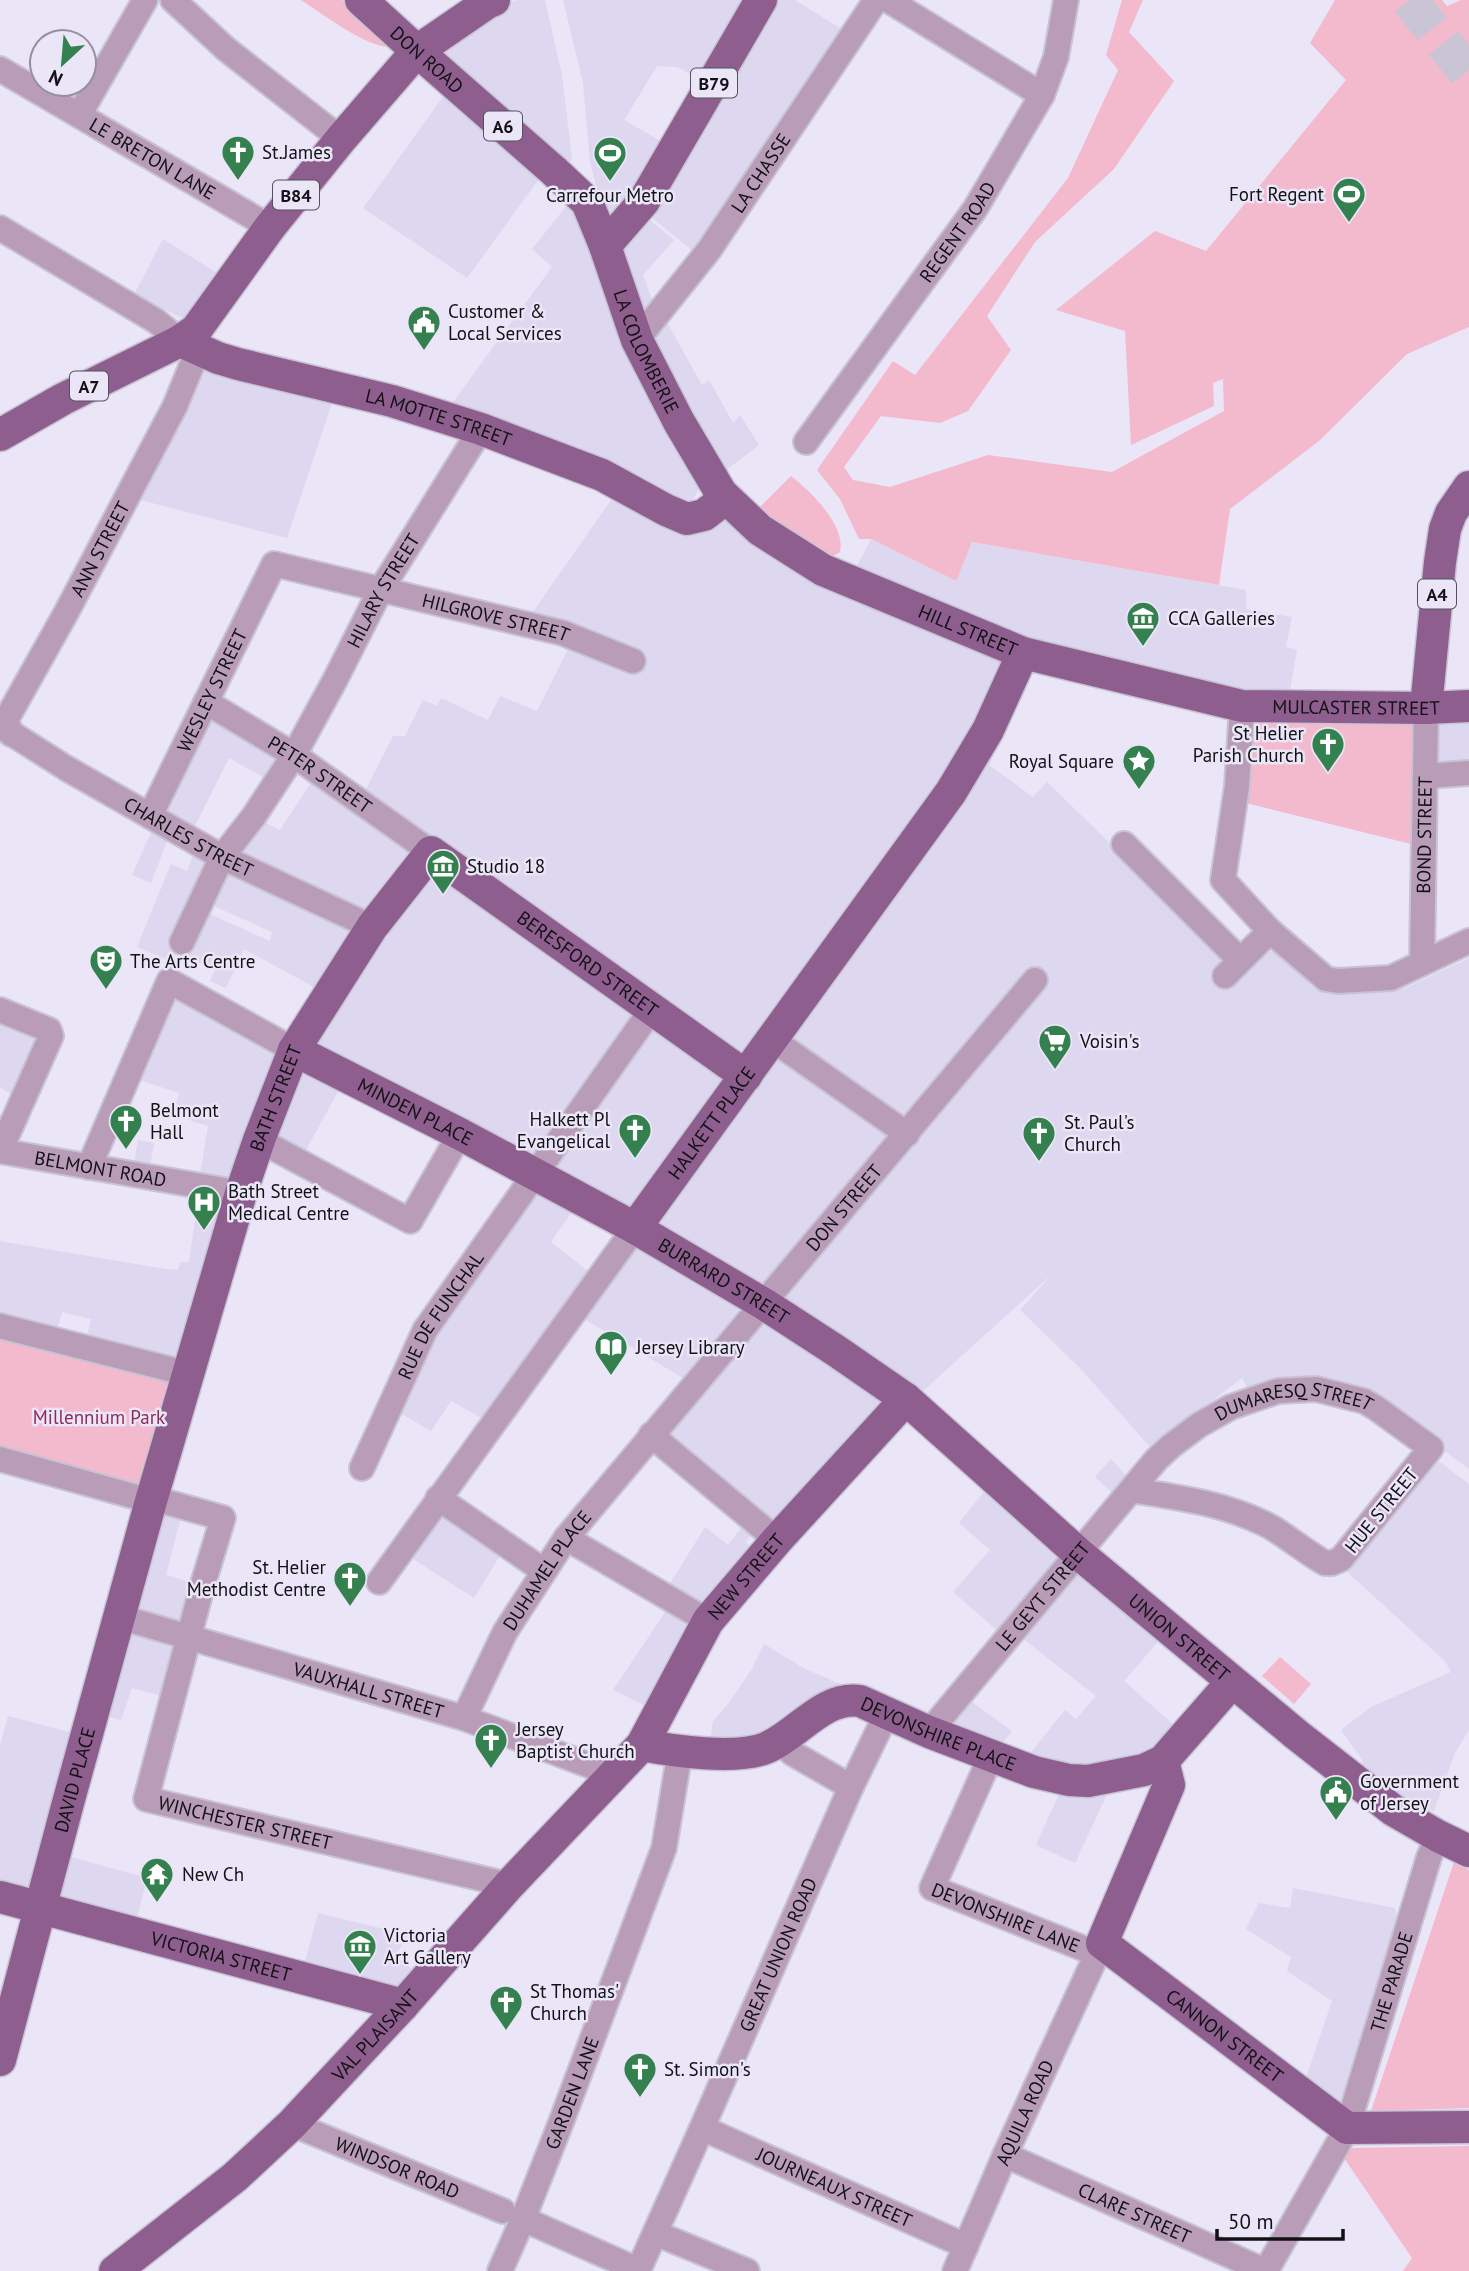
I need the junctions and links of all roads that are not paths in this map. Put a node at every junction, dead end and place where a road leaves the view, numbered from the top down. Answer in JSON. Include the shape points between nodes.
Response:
{"nodes":[{"id":1,"x":145,"y":0,"type":"edge"},
{"id":2,"x":173,"y":0,"type":"edge"},
{"id":3,"x":361,"y":0,"type":"edge"},
{"id":4,"x":494,"y":0,"type":"edge"},
{"id":5,"x":761,"y":0,"type":"edge"},
{"id":6,"x":876,"y":0,"type":"edge"},
{"id":7,"x":888,"y":0,"type":"edge"},
{"id":8,"x":1066,"y":0,"type":"edge"},
{"id":9,"x":417,"y":51,"type":"junction"},
{"id":10,"x":0,"y":69,"type":"edge"},
{"id":11,"x":1042,"y":95,"type":"junction"},
{"id":12,"x":79,"y":115,"type":"junction"},
{"id":13,"x":341,"y":139,"type":"junction"},
{"id":14,"x":587,"y":202,"type":"joint"},
{"id":15,"x":270,"y":227,"type":"junction"},
{"id":16,"x":0,"y":228,"type":"edge"},
{"id":17,"x":605,"y":246,"type":"junction"},
{"id":18,"x":637,"y":341,"type":"junction"},
{"id":19,"x":189,"y":346,"type":"junction"},
{"id":20,"x":481,"y":429,"type":"junction"},
{"id":21,"x":0,"y":435,"type":"edge"},
{"id":22,"x":806,"y":442,"type":"dead end"},
{"id":23,"x":1469,"y":486,"type":"edge"},
{"id":24,"x":720,"y":493,"type":"junction"},
{"id":25,"x":274,"y":564,"type":"joint"},
{"id":26,"x":380,"y":591,"type":"junction"},
{"id":27,"x":1023,"y":653,"type":"junction"},
{"id":28,"x":633,"y":661,"type":"dead end"},
{"id":29,"x":205,"y":702,"type":"junction"},
{"id":30,"x":1241,"y":706,"type":"junction"},
{"id":31,"x":1469,"y":706,"type":"edge"},
{"id":32,"x":1426,"y":708,"type":"junction"},
{"id":33,"x":4,"y":732,"type":"edge"},
{"id":34,"x":294,"y":755,"type":"junction"},
{"id":35,"x":1469,"y":774,"type":"edge"},
{"id":36,"x":1426,"y":776,"type":"junction"},
{"id":37,"x":150,"y":816,"type":"junction"},
{"id":38,"x":1124,"y":844,"type":"dead end"},
{"id":39,"x":431,"y":852,"type":"junction"},
{"id":40,"x":222,"y":857,"type":"junction"},
{"id":41,"x":372,"y":927,"type":"junction"},
{"id":42,"x":1270,"y":931,"type":"junction"},
{"id":43,"x":1469,"y":941,"type":"edge"},
{"id":44,"x":181,"y":942,"type":"dead end"},
{"id":45,"x":1422,"y":963,"type":"junction"},
{"id":46,"x":1035,"y":980,"type":"dead end"},
{"id":47,"x":652,"y":1009,"type":"junction"},
{"id":48,"x":0,"y":1010,"type":"edge"},
{"id":49,"x":773,"y":1040,"type":"junction"},
{"id":50,"x":295,"y":1050,"type":"junction"},
{"id":51,"x":746,"y":1076,"type":"junction"},
{"id":52,"x":9,"y":1102,"type":"edge"},
{"id":53,"x":460,"y":1134,"type":"junction"},
{"id":54,"x":907,"y":1134,"type":"junction"},
{"id":55,"x":259,"y":1140,"type":"junction"},
{"id":56,"x":0,"y":1151,"type":"edge"},
{"id":57,"x":89,"y":1167,"type":"junction"},
{"id":58,"x":536,"y":1176,"type":"junction"},
{"id":59,"x":242,"y":1193,"type":"junction"},
{"id":60,"x":635,"y":1228,"type":"junction"},
{"id":61,"x":764,"y":1304,"type":"junction"},
{"id":62,"x":0,"y":1326,"type":"edge"},
{"id":63,"x":189,"y":1374,"type":"junction"},
{"id":64,"x":906,"y":1399,"type":"junction"},
{"id":65,"x":652,"y":1435,"type":"junction"},
{"id":66,"x":1431,"y":1448,"type":"joint"},
{"id":67,"x":0,"y":1460,"type":"edge"},
{"id":68,"x":1156,"y":1460,"type":"joint"},
{"id":69,"x":362,"y":1468,"type":"dead end"},
{"id":70,"x":1131,"y":1490,"type":"junction"},
{"id":71,"x":439,"y":1498,"type":"junction"},
{"id":72,"x":151,"y":1499,"type":"junction"},
{"id":73,"x":566,"y":1538,"type":"junction"},
{"id":74,"x":776,"y":1540,"type":"junction"},
{"id":75,"x":1078,"y":1553,"type":"junction"},
{"id":76,"x":544,"y":1571,"type":"junction"},
{"id":77,"x":379,"y":1582,"type":"dead end"},
{"id":78,"x":120,"y":1617,"type":"junction"},
{"id":79,"x":708,"y":1621,"type":"junction"},
{"id":80,"x":188,"y":1637,"type":"junction"},
{"id":81,"x":1232,"y":1682,"type":"junction"},
{"id":82,"x":887,"y":1713,"type":"junction"},
{"id":83,"x":464,"y":1718,"type":"junction"},
{"id":84,"x":929,"y":1732,"type":"junction"},
{"id":85,"x":779,"y":1741,"type":"junction"},
{"id":86,"x":642,"y":1745,"type":"junction"},
{"id":87,"x":680,"y":1751,"type":"junction"},
{"id":88,"x":991,"y":1756,"type":"junction"},
{"id":89,"x":1163,"y":1761,"type":"junction"},
{"id":90,"x":612,"y":1774,"type":"junction"},
{"id":91,"x":851,"y":1787,"type":"junction"},
{"id":92,"x":1438,"y":1836,"type":"junction"},
{"id":93,"x":1469,"y":1851,"type":"edge"},
{"id":94,"x":509,"y":1885,"type":"junction"},
{"id":95,"x":0,"y":1897,"type":"edge"},
{"id":96,"x":40,"y":1906,"type":"junction"},
{"id":97,"x":1098,"y":1948,"type":"junction"},
{"id":98,"x":403,"y":2005,"type":"junction"},
{"id":99,"x":0,"y":2060,"type":"edge"},
{"id":100,"x":292,"y":2124,"type":"junction"},
{"id":101,"x":1469,"y":2127,"type":"edge"},
{"id":102,"x":702,"y":2128,"type":"junction"},
{"id":103,"x":1347,"y":2128,"type":"junction"},
{"id":104,"x":1005,"y":2155,"type":"junction"},
{"id":105,"x":513,"y":2215,"type":"junction"},
{"id":106,"x":655,"y":2233,"type":"junction"},
{"id":107,"x":966,"y":2246,"type":"junction"},
{"id":108,"x":116,"y":2271,"type":"edge"},
{"id":109,"x":500,"y":2271,"type":"edge"},
{"id":110,"x":638,"y":2271,"type":"edge"},
{"id":111,"x":747,"y":2271,"type":"edge"},
{"id":112,"x":955,"y":2271,"type":"edge"},
{"id":113,"x":1265,"y":2271,"type":"edge"}],
"edges":[{"from":1,"to":12,"type":"street"},
{"from":2,"to":13,"type":"street","via":[[226,49]]},
{"from":3,"to":9,"type":"main road","name":"DON ROAD","number":"A6"},
{"from":4,"to":9,"type":"main road"},
{"from":5,"to":17,"type":"main road","number":"B79","via":[[644,201]]},
{"from":6,"to":18,"type":"street","name":"LA CHASSE","via":[[709,250]]},
{"from":7,"to":11,"type":"street"},
{"from":8,"to":11,"type":"street","name":"REGENT ROAD","via":[[1056,57]]},
{"from":9,"to":13,"type":"main road","number":"B84"},
{"from":9,"to":14,"type":"main road","name":"DON ROAD","number":"A6"},
{"from":10,"to":12,"type":"street","name":"LE BRETON LANE"},
{"from":11,"to":22,"type":"street","name":"REGENT ROAD","via":[[975,209]]},
{"from":12,"to":15,"type":"street","name":"LE BRETON LANE"},
{"from":13,"to":15,"type":"main road","number":"B84"},
{"from":14,"to":17,"type":"main road","name":"LA COLOMBERIE"},
{"from":15,"to":19,"type":"main road","number":"B84"},
{"from":16,"to":19,"type":"street","via":[[156,321]]},
{"from":17,"to":18,"type":"main road","name":"LA COLOMBERIE"},
{"from":18,"to":24,"type":"main road","name":"LA COLOMBERIE"},
{"from":19,"to":20,"type":"main road","name":"LA MOTTE STREET","via":[[238,364],[392,401]]},
{"from":19,"to":21,"type":"main road","number":"A7","via":[[64,399]]},
{"from":19,"to":33,"type":"street","name":"ANN STREET","via":[[175,406],[6,720]]},
{"from":20,"to":24,"type":"main road","name":"LA MOTTE STREET","via":[[602,475],[687,519],[718,505]]},
{"from":20,"to":26,"type":"street","name":"HILARY STREET"},
{"from":23,"to":32,"type":"main road","number":"A4","via":[[1445,529]]},
{"from":24,"to":27,"type":"main road","name":"HILL STREET","via":[[760,530],[823,570]]},
{"from":25,"to":26,"type":"street","name":"HILGROVE STREET"},
{"from":25,"to":29,"type":"street","name":"WESLEY STREET"},
{"from":26,"to":28,"type":"street","name":"HILGROVE STREET","via":[[563,633]]},
{"from":26,"to":34,"type":"street","name":"HILARY STREET"},
{"from":27,"to":30,"type":"main road","name":"HILL STREET"},
{"from":27,"to":49,"type":"main road","name":"HALKETT PLACE","via":[[988,730],[951,792]]},
{"from":29,"to":34,"type":"street","name":"PETER STREET"},
{"from":29,"to":37,"type":"street","name":"WESLEY STREET"},
{"from":30,"to":32,"type":"main road","name":"MULCASTER STREET"},
{"from":30,"to":42,"type":"street","via":[[1237,786],[1223,880]]},
{"from":31,"to":32,"type":"main road","name":"MULCASTER STREET"},
{"from":32,"to":36,"type":"street","name":"BOND STREET"},
{"from":33,"to":37,"type":"street","name":"CHARLES STREET"},
{"from":34,"to":39,"type":"street","name":"PETER STREET"},
{"from":34,"to":40,"type":"street","name":"HILARY STREET"},
{"from":35,"to":36,"type":"street"},
{"from":36,"to":45,"type":"street","name":"BOND STREET"},
{"from":37,"to":40,"type":"street","name":"CHARLES STREET"},
{"from":38,"to":42,"type":"street","via":[[1233,968]]},
{"from":39,"to":41,"type":"main road","name":"BATH STREET"},
{"from":39,"to":47,"type":"main road","name":"BERESFORD STREET"},
{"from":40,"to":41,"type":"street","name":"CHARLES STREET"},
{"from":40,"to":44,"type":"street","name":"HILARY STREET"},
{"from":41,"to":50,"type":"main road","name":"BATH STREET"},
{"from":42,"to":45,"type":"street","via":[[1326,979],[1391,978]]},
{"from":43,"to":45,"type":"street"},
{"from":46,"to":54,"type":"street","name":"DON STREET"},
{"from":47,"to":51,"type":"main road","name":"BERESFORD STREET"},
{"from":47,"to":58,"type":"street","name":"RUE DE FUNCHAL"},
{"from":48,"to":52,"type":"street","via":[[49,1030],[51,1036]]},
{"from":49,"to":51,"type":"main road","name":"HALKETT PLACE"},
{"from":49,"to":54,"type":"street"},
{"from":50,"to":53,"type":"main road","name":"MINDEN PLACE"},
{"from":50,"to":55,"type":"main road","name":"BATH STREET"},
{"from":50,"to":57,"type":"street","via":[[169,981]]},
{"from":51,"to":60,"type":"main road","name":"HALKETT PLACE"},
{"from":52,"to":56,"type":"street"},
{"from":53,"to":55,"type":"street","via":[[410,1221]]},
{"from":53,"to":58,"type":"main road","name":"MINDEN PLACE"},
{"from":54,"to":61,"type":"street","name":"DON STREET"},
{"from":55,"to":59,"type":"main road","name":"BATH STREET"},
{"from":56,"to":57,"type":"street","name":"BELMONT ROAD"},
{"from":57,"to":59,"type":"street","name":"BELMONT ROAD"},
{"from":58,"to":60,"type":"main road","name":"BURRARD STREET"},
{"from":58,"to":69,"type":"street","name":"RUE DE FUNCHAL","via":[[425,1330]]},
{"from":59,"to":63,"type":"main road","name":"BATH STREET"},
{"from":60,"to":61,"type":"main road","name":"BURRARD STREET"},
{"from":60,"to":71,"type":"street","name":"HALKETT PLACE"},
{"from":61,"to":64,"type":"main road","name":"BURRARD STREET"},
{"from":61,"to":65,"type":"street","name":"DON STREET"},
{"from":62,"to":63,"type":"street"},
{"from":63,"to":72,"type":"main road","name":"BATH STREET"},
{"from":64,"to":74,"type":"main road","name":"NEW STREET"},
{"from":64,"to":75,"type":"main road","name":"UNION STREET"},
{"from":65,"to":73,"type":"street","name":"DUHAMEL PLACE"},
{"from":65,"to":74,"type":"street"},
{"from":66,"to":68,"type":"street","name":"DUMARESQ STREET","via":[[1364,1401],[1317,1389],[1279,1391],[1231,1407],[1199,1425]]},
{"from":66,"to":70,"type":"street","name":"HUE STREET","via":[[1341,1559],[1332,1563],[1230,1510]]},
{"from":67,"to":72,"type":"street"},
{"from":68,"to":70,"type":"street","name":"LE GEYT STREET"},
{"from":70,"to":75,"type":"street","name":"LE GEYT STREET"},
{"from":71,"to":76,"type":"street"},
{"from":71,"to":77,"type":"street","name":"HALKETT PLACE"},
{"from":72,"to":78,"type":"main road","name":"DAVID PLACE"},
{"from":72,"to":80,"type":"street","via":[[223,1518]]},
{"from":73,"to":76,"type":"street","name":"DUHAMEL PLACE"},
{"from":73,"to":79,"type":"street"},
{"from":74,"to":79,"type":"main road","name":"NEW STREET"},
{"from":75,"to":81,"type":"main road","name":"UNION STREET"},
{"from":75,"to":84,"type":"street","name":"LE GEYT STREET"},
{"from":76,"to":83,"type":"street","name":"DUHAMEL PLACE","via":[[505,1632]]},
{"from":78,"to":80,"type":"street","name":"VAUXHALL STREET"},
{"from":78,"to":96,"type":"main road","name":"DAVID PLACE"},
{"from":79,"to":86,"type":"main road","name":"NEW STREET"},
{"from":80,"to":83,"type":"street","name":"VAUXHALL STREET"},
{"from":80,"to":94,"type":"street","name":"WINCHESTER STREET","via":[[146,1798]]},
{"from":81,"to":89,"type":"main road"},
{"from":81,"to":92,"type":"main road","name":"UNION STREET","via":[[1393,1810]]},
{"from":82,"to":84,"type":"main road","name":"DEVONSHIRE PLACE"},
{"from":82,"to":85,"type":"main road","name":"DEVONSHIRE PLACE","via":[[849,1699],[819,1712]]},
{"from":82,"to":91,"type":"street","name":"GREAT UNION ROAD"},
{"from":83,"to":90,"type":"street","name":"VAUXHALL STREET"},
{"from":84,"to":88,"type":"main road","name":"DEVONSHIRE PLACE"},
{"from":85,"to":87,"type":"main road","name":"DEVONSHIRE PLACE","via":[[763,1749],[735,1753]]},
{"from":85,"to":91,"type":"street","via":[[792,1754]]},
{"from":86,"to":87,"type":"main road","name":"DEVONSHIRE PLACE"},
{"from":86,"to":90,"type":"main road","name":"NEW STREET"},
{"from":87,"to":105,"type":"street","name":"GARDEN LANE","via":[[664,1847],[627,1950]]},
{"from":88,"to":89,"type":"main road","name":"DEVONSHIRE PLACE","via":[[1034,1772],[1088,1781],[1144,1770]]},
{"from":88,"to":97,"type":"street","name":"DEVONSHIRE LANE","via":[[932,1888]]},
{"from":89,"to":97,"type":"main road","via":[[1169,1785]]},
{"from":90,"to":94,"type":"main road","name":"VAL PLAISANT"},
{"from":91,"to":102,"type":"street","name":"GREAT UNION ROAD"},
{"from":92,"to":93,"type":"main road","name":"UNION STREET"},
{"from":92,"to":103,"type":"street","name":"THE PARADE"},
{"from":94,"to":98,"type":"main road","name":"VAL PLAISANT"},
{"from":95,"to":96,"type":"main road","name":"VICTORIA STREET"},
{"from":96,"to":98,"type":"main road","name":"VICTORIA STREET"},
{"from":96,"to":99,"type":"main road","name":"DAVID PLACE"},
{"from":97,"to":103,"type":"main road","name":"CANNON STREET"},
{"from":97,"to":104,"type":"street","name":"AQUILA ROAD"},
{"from":98,"to":100,"type":"main road","name":"VAL PLAISANT"},
{"from":100,"to":105,"type":"street","name":"WINDSOR ROAD"},
{"from":100,"to":108,"type":"main road","name":"VAL PLAISANT","via":[[235,2177]]},
{"from":101,"to":103,"type":"main road"},
{"from":102,"to":106,"type":"street","name":"GREAT UNION ROAD"},
{"from":102,"to":107,"type":"street","name":"JOURNEAUX STREET"},
{"from":103,"to":113,"type":"street","name":"THE PARADE"},
{"from":104,"to":107,"type":"street","name":"AQUILA ROAD"},
{"from":104,"to":113,"type":"street","name":"CLARE STREET"},
{"from":105,"to":109,"type":"street","name":"GARDEN LANE"},
{"from":105,"to":110,"type":"street","name":"WINDSOR ROAD"},
{"from":106,"to":110,"type":"street","name":"GREAT UNION ROAD"},
{"from":106,"to":111,"type":"street"},
{"from":107,"to":112,"type":"street","name":"AQUILA ROAD"}]}
